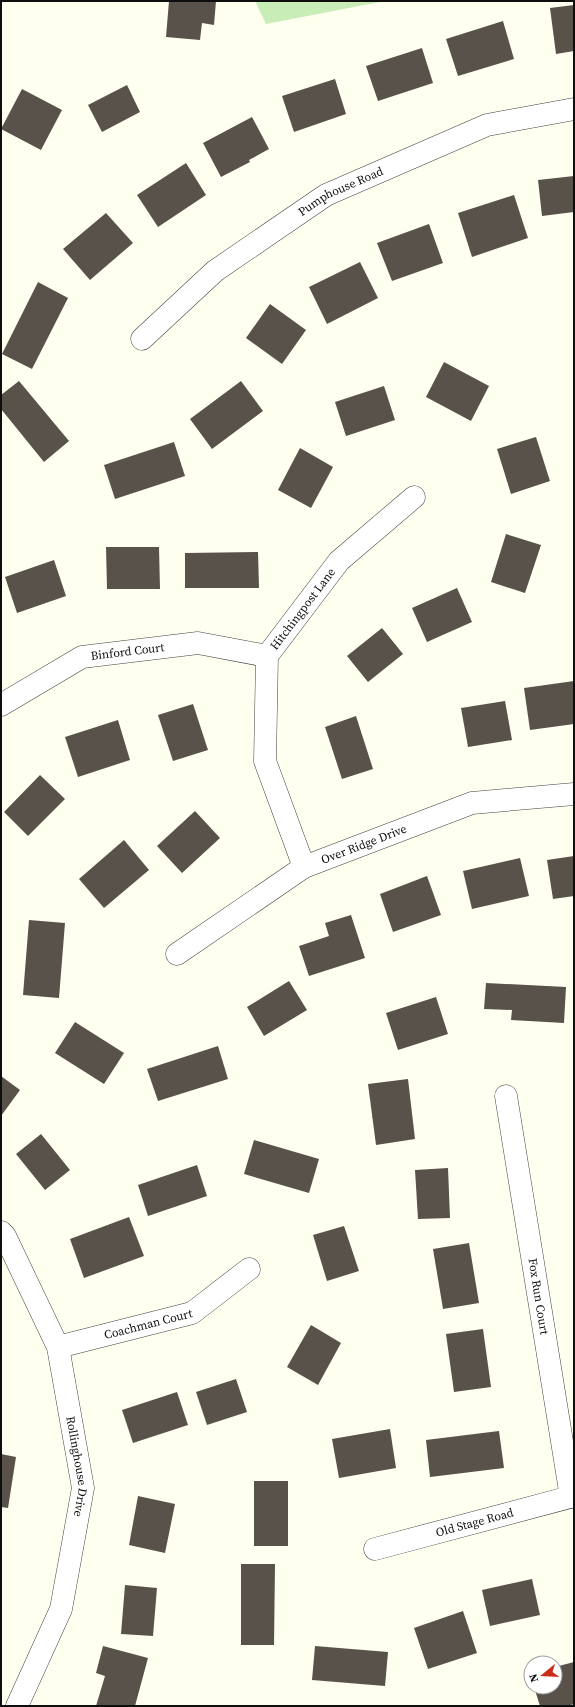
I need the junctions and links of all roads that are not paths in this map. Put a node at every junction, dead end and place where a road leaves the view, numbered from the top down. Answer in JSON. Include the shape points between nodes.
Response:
{"nodes":[{"id":1,"x":574,"y":109,"type":"edge"},
{"id":2,"x":142,"y":339,"type":"dead end"},
{"id":3,"x":414,"y":497,"type":"dead end"},
{"id":4,"x":267,"y":656,"type":"junction"},
{"id":5,"x":1,"y":705,"type":"edge"},
{"id":6,"x":574,"y":794,"type":"edge"},
{"id":7,"x":304,"y":867,"type":"junction"},
{"id":8,"x":177,"y":954,"type":"dead end"},
{"id":9,"x":506,"y":1096,"type":"dead end"},
{"id":10,"x":1,"y":1232,"type":"edge"},
{"id":11,"x":249,"y":1269,"type":"dead end"},
{"id":12,"x":58,"y":1347,"type":"junction"},
{"id":13,"x":572,"y":1496,"type":"edge"},
{"id":14,"x":375,"y":1549,"type":"dead end"},
{"id":15,"x":17,"y":1706,"type":"edge"}],
"edges":[{"from":1,"to":2,"type":"street","name":"Pumphouse Road","via":[[487,125],[326,195],[216,271]]},
{"from":3,"to":4,"type":"street","name":"Hitchingpost Lane","via":[[339,561]]},
{"from":4,"to":5,"type":"street","name":"Binford Court","via":[[198,643],[82,657]]},
{"from":4,"to":7,"type":"street","name":"Hitchingpost Lane","via":[[265,760]]},
{"from":6,"to":7,"type":"street","name":"Over Ridge Drive","via":[[472,803]]},
{"from":7,"to":8,"type":"street","name":"Over Ridge Drive"},
{"from":9,"to":13,"type":"street","name":"Fox Run Court"},
{"from":10,"to":12,"type":"street","name":"Rollinghouse Drive"},
{"from":11,"to":12,"type":"street","name":"Coachman Court","via":[[192,1312]]},
{"from":12,"to":15,"type":"street","name":"Rollinghouse Drive","via":[[83,1488],[61,1609]]},
{"from":13,"to":14,"type":"street","name":"Old Stage Road"}]}
